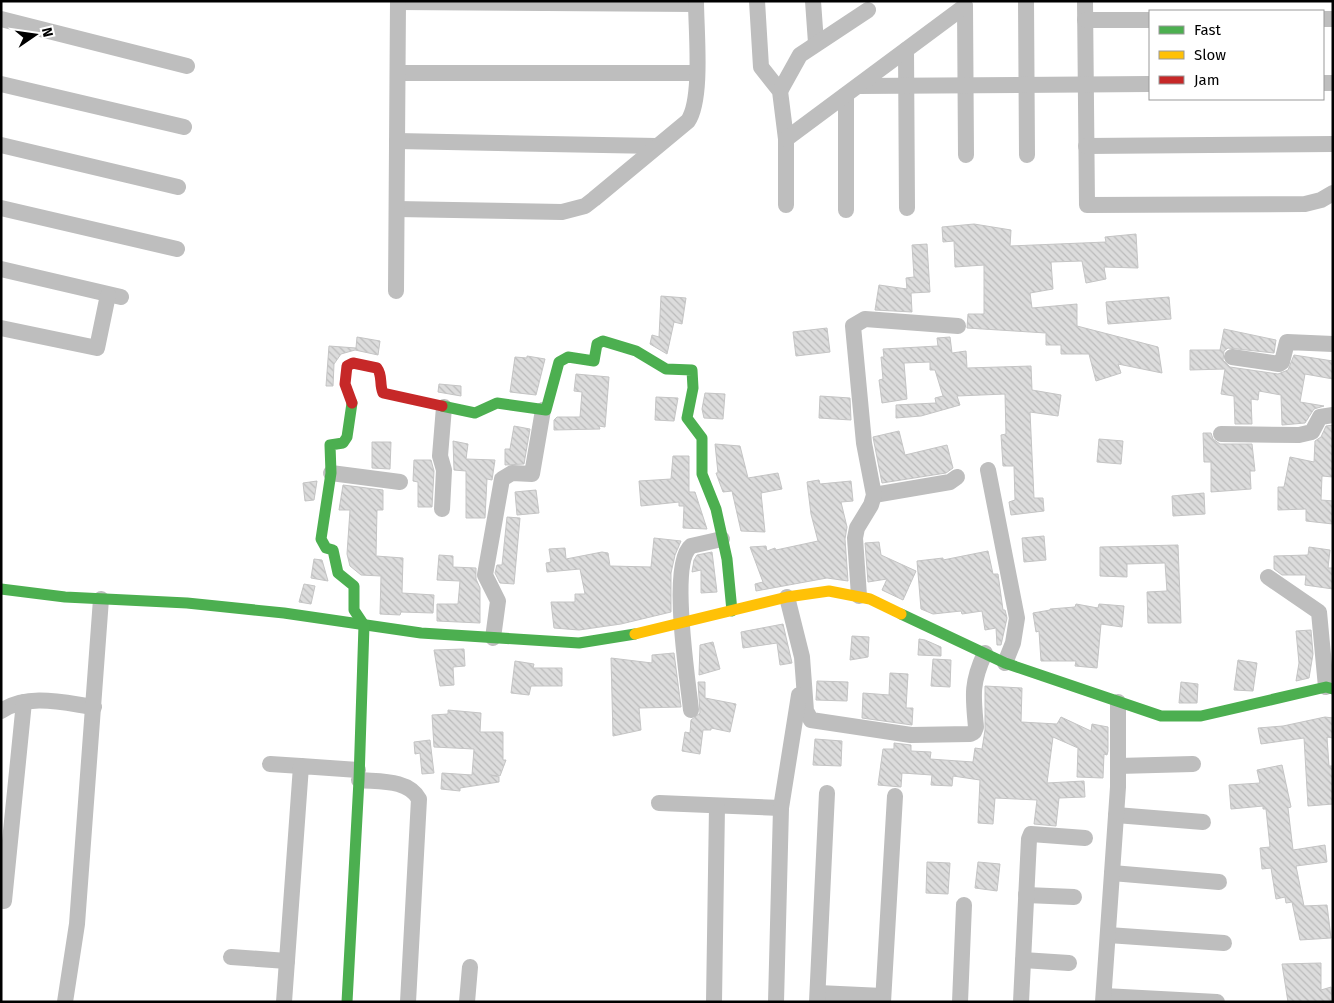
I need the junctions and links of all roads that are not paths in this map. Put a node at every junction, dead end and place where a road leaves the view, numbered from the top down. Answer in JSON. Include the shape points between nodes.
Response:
{"nodes":[{"id":1,"x":398,"y":1,"type":"edge"},
{"id":2,"x":757,"y":1,"type":"edge"},
{"id":3,"x":813,"y":1,"type":"edge"},
{"id":4,"x":1026,"y":1,"type":"edge"},
{"id":5,"x":1085,"y":1,"type":"edge"},
{"id":6,"x":696,"y":3,"type":"edge"},
{"id":7,"x":868,"y":10,"type":"dead end"},
{"id":8,"x":1,"y":19,"type":"edge"},
{"id":9,"x":1085,"y":20,"type":"junction"},
{"id":10,"x":1149,"y":20,"type":"edge"},
{"id":11,"x":816,"y":43,"type":"junction"},
{"id":12,"x":906,"y":50,"type":"junction"},
{"id":13,"x":187,"y":66,"type":"dead end"},
{"id":14,"x":398,"y":73,"type":"junction"},
{"id":15,"x":696,"y":74,"type":"junction"},
{"id":16,"x":1,"y":84,"type":"edge"},
{"id":17,"x":1149,"y":84,"type":"edge"},
{"id":18,"x":1026,"y":85,"type":"junction"},
{"id":19,"x":1086,"y":85,"type":"junction"},
{"id":20,"x":906,"y":86,"type":"junction"},
{"id":21,"x":966,"y":86,"type":"junction"},
{"id":22,"x":852,"y":90,"type":"junction"},
{"id":23,"x":780,"y":91,"type":"junction"},
{"id":24,"x":184,"y":127,"type":"dead end"},
{"id":25,"x":786,"y":139,"type":"junction"},
{"id":26,"x":397,"y":142,"type":"junction"},
{"id":27,"x":1333,"y":144,"type":"edge"},
{"id":28,"x":1,"y":145,"type":"edge"},
{"id":29,"x":658,"y":146,"type":"junction"},
{"id":30,"x":1086,"y":146,"type":"junction"},
{"id":31,"x":966,"y":154,"type":"dead end"},
{"id":32,"x":1027,"y":155,"type":"dead end"},
{"id":33,"x":178,"y":187,"type":"dead end"},
{"id":34,"x":1333,"y":193,"type":"edge"},
{"id":35,"x":786,"y":205,"type":"dead end"},
{"id":36,"x":1,"y":208,"type":"edge"},
{"id":37,"x":907,"y":208,"type":"dead end"},
{"id":38,"x":397,"y":210,"type":"junction"},
{"id":39,"x":846,"y":210,"type":"dead end"},
{"id":40,"x":177,"y":249,"type":"dead end"},
{"id":41,"x":1,"y":269,"type":"edge"},
{"id":42,"x":396,"y":291,"type":"dead end"},
{"id":43,"x":958,"y":326,"type":"dead end"},
{"id":44,"x":1,"y":328,"type":"edge"},
{"id":45,"x":1333,"y":344,"type":"edge"},
{"id":46,"x":1232,"y":357,"type":"dead end"},
{"id":47,"x":444,"y":407,"type":"junction"},
{"id":48,"x":543,"y":410,"type":"junction"},
{"id":49,"x":1333,"y":415,"type":"edge"},
{"id":50,"x":1221,"y":434,"type":"dead end"},
{"id":51,"x":988,"y":470,"type":"dead end"},
{"id":52,"x":331,"y":473,"type":"junction"},
{"id":53,"x":957,"y":478,"type":"dead end"},
{"id":54,"x":400,"y":482,"type":"dead end"},
{"id":55,"x":874,"y":495,"type":"junction"},
{"id":56,"x":442,"y":509,"type":"dead end"},
{"id":57,"x":722,"y":540,"type":"junction"},
{"id":58,"x":1268,"y":577,"type":"dead end"},
{"id":59,"x":1,"y":589,"type":"edge"},
{"id":60,"x":859,"y":596,"type":"junction"},
{"id":61,"x":787,"y":597,"type":"junction"},
{"id":62,"x":101,"y":599,"type":"junction"},
{"id":63,"x":732,"y":611,"type":"junction"},
{"id":64,"x":681,"y":623,"type":"junction"},
{"id":65,"x":364,"y":625,"type":"junction"},
{"id":66,"x":493,"y":638,"type":"junction"},
{"id":67,"x":985,"y":654,"type":"junction"},
{"id":68,"x":1005,"y":663,"type":"junction"},
{"id":69,"x":803,"y":668,"type":"junction"},
{"id":70,"x":1330,"y":688,"type":"edge"},
{"id":71,"x":24,"y":702,"type":"junction"},
{"id":72,"x":1118,"y":702,"type":"junction"},
{"id":73,"x":94,"y":707,"type":"junction"},
{"id":74,"x":691,"y":710,"type":"dead end"},
{"id":75,"x":1,"y":711,"type":"edge"},
{"id":76,"x":270,"y":764,"type":"dead end"},
{"id":77,"x":1193,"y":764,"type":"dead end"},
{"id":78,"x":301,"y":766,"type":"junction"},
{"id":79,"x":1118,"y":766,"type":"junction"},
{"id":80,"x":358,"y":775,"type":"junction"},
{"id":81,"x":828,"y":793,"type":"dead end"},
{"id":82,"x":895,"y":796,"type":"dead end"},
{"id":83,"x":659,"y":803,"type":"dead end"},
{"id":84,"x":717,"y":806,"type":"junction"},
{"id":85,"x":781,"y":808,"type":"junction"},
{"id":86,"x":1116,"y":815,"type":"junction"},
{"id":87,"x":1203,"y":822,"type":"dead end"},
{"id":88,"x":1086,"y":838,"type":"dead end"},
{"id":89,"x":1112,"y":873,"type":"junction"},
{"id":90,"x":1219,"y":882,"type":"dead end"},
{"id":91,"x":1026,"y":895,"type":"junction"},
{"id":92,"x":1074,"y":897,"type":"dead end"},
{"id":93,"x":4,"y":901,"type":"dead end"},
{"id":94,"x":964,"y":905,"type":"dead end"},
{"id":95,"x":1108,"y":935,"type":"junction"},
{"id":96,"x":1224,"y":943,"type":"dead end"},
{"id":97,"x":231,"y":957,"type":"dead end"},
{"id":98,"x":1023,"y":960,"type":"junction"},
{"id":99,"x":287,"y":961,"type":"junction"},
{"id":100,"x":1069,"y":963,"type":"dead end"},
{"id":101,"x":470,"y":967,"type":"dead end"},
{"id":102,"x":817,"y":997,"type":"edge"},
{"id":103,"x":883,"y":999,"type":"edge"},
{"id":104,"x":1104,"y":999,"type":"edge"},
{"id":105,"x":65,"y":1002,"type":"edge"},
{"id":106,"x":284,"y":1002,"type":"edge"},
{"id":107,"x":347,"y":1002,"type":"edge"},
{"id":108,"x":408,"y":1002,"type":"edge"},
{"id":109,"x":467,"y":1002,"type":"edge"},
{"id":110,"x":714,"y":1002,"type":"edge"},
{"id":111,"x":776,"y":1002,"type":"edge"},
{"id":112,"x":960,"y":1002,"type":"edge"},
{"id":113,"x":1021,"y":1002,"type":"edge"},
{"id":114,"x":1218,"y":1002,"type":"edge"}],
"edges":[{"from":1,"to":6,"type":"street"},
{"from":1,"to":14,"type":"street"},
{"from":2,"to":23,"type":"street","via":[[761,67]]},
{"from":3,"to":11,"type":"street"},
{"from":4,"to":18,"type":"street"},
{"from":5,"to":9,"type":"street"},
{"from":6,"to":15,"type":"street"},
{"from":7,"to":11,"type":"street"},
{"from":8,"to":13,"type":"street"},
{"from":9,"to":10,"type":"street"},
{"from":9,"to":19,"type":"street"},
{"from":11,"to":23,"type":"street","via":[[800,55]]},
{"from":12,"to":20,"type":"street"},
{"from":12,"to":21,"type":"street","via":[[964,6]]},
{"from":12,"to":22,"type":"street"},
{"from":14,"to":15,"type":"street"},
{"from":14,"to":26,"type":"street"},
{"from":15,"to":29,"type":"street","via":[[692,114]]},
{"from":16,"to":24,"type":"street"},
{"from":17,"to":19,"type":"street"},
{"from":18,"to":19,"type":"street"},
{"from":18,"to":21,"type":"street"},
{"from":18,"to":32,"type":"street"},
{"from":19,"to":30,"type":"street"},
{"from":20,"to":21,"type":"street"},
{"from":20,"to":22,"type":"street"},
{"from":20,"to":37,"type":"street"},
{"from":21,"to":31,"type":"street"},
{"from":22,"to":25,"type":"street"},
{"from":22,"to":39,"type":"street"},
{"from":23,"to":25,"type":"street"},
{"from":25,"to":35,"type":"street"},
{"from":26,"to":29,"type":"street"},
{"from":26,"to":38,"type":"street"},
{"from":27,"to":30,"type":"street"},
{"from":28,"to":33,"type":"street"},
{"from":29,"to":38,"type":"street","via":[[594,200],[575,210],[538,213]]},
{"from":30,"to":34,"type":"street","via":[[1087,205],[1305,204]]},
{"from":36,"to":40,"type":"street"},
{"from":38,"to":42,"type":"street"},
{"from":41,"to":44,"type":"street","via":[[114,296],[97,348]]},
{"from":43,"to":55,"type":"street","via":[[865,319],[853,326],[864,443]]},
{"from":45,"to":46,"type":"street","via":[[1287,342],[1279,364]]},
{"from":47,"to":48,"type":"street","via":[[475,413],[496,403]]},
{"from":47,"to":52,"type":"street","via":[[383,393],[377,368],[350,364],[345,384],[352,399],[347,437],[343,443],[330,445]]},
{"from":47,"to":56,"type":"street","via":[[440,456],[444,470]]},
{"from":48,"to":57,"type":"street","via":[[548,408],[559,362],[568,357],[594,361],[598,344],[603,341],[636,351],[666,369],[692,370],[693,388],[687,418],[702,438],[702,474],[716,509]]},
{"from":48,"to":66,"type":"street","via":[[532,474],[512,473],[502,479],[485,575],[498,601]]},
{"from":49,"to":50,"type":"street","via":[[1320,417],[1312,432],[1299,435]]},
{"from":51,"to":68,"type":"street","via":[[1017,618]]},
{"from":52,"to":54,"type":"street"},
{"from":52,"to":65,"type":"street","via":[[321,539],[326,548],[333,550],[338,574],[354,586],[354,610]]},
{"from":53,"to":55,"type":"street","via":[[950,482]]},
{"from":55,"to":60,"type":"street","via":[[855,538]]},
{"from":57,"to":63,"type":"street"},
{"from":57,"to":64,"type":"street","via":[[688,548],[680,594]]},
{"from":58,"to":70,"type":"street","via":[[1319,612]]},
{"from":59,"to":62,"type":"street"},
{"from":60,"to":61,"type":"street","via":[[829,591]]},
{"from":60,"to":67,"type":"street","via":[[886,605]]},
{"from":61,"to":63,"type":"street"},
{"from":61,"to":69,"type":"street"},
{"from":62,"to":65,"type":"street","via":[[207,605]]},
{"from":62,"to":73,"type":"street"},
{"from":63,"to":64,"type":"street"},
{"from":64,"to":66,"type":"street","via":[[597,642]]},
{"from":64,"to":74,"type":"street"},
{"from":65,"to":66,"type":"street"},
{"from":65,"to":80,"type":"street"},
{"from":67,"to":68,"type":"street"},
{"from":67,"to":69,"type":"street","via":[[975,674],[976,727],[974,732],[960,735],[911,735],[811,720],[806,712]]},
{"from":68,"to":72,"type":"street"},
{"from":69,"to":85,"type":"street"},
{"from":70,"to":72,"type":"street","via":[[1201,716],[1161,716]]},
{"from":71,"to":73,"type":"street","via":[[36,700]]},
{"from":71,"to":75,"type":"street"},
{"from":71,"to":93,"type":"street"},
{"from":72,"to":79,"type":"street"},
{"from":73,"to":105,"type":"street","via":[[77,924]]},
{"from":76,"to":78,"type":"street"},
{"from":77,"to":79,"type":"street"},
{"from":78,"to":80,"type":"street"},
{"from":78,"to":99,"type":"street"},
{"from":79,"to":86,"type":"street"},
{"from":80,"to":107,"type":"street"},
{"from":80,"to":108,"type":"street","via":[[405,785],[414,790],[419,799]]},
{"from":81,"to":102,"type":"street"},
{"from":82,"to":103,"type":"street"},
{"from":83,"to":84,"type":"street"},
{"from":84,"to":85,"type":"street"},
{"from":84,"to":110,"type":"street"},
{"from":85,"to":111,"type":"street"},
{"from":86,"to":87,"type":"street"},
{"from":86,"to":89,"type":"street"},
{"from":88,"to":91,"type":"street","via":[[1031,834]]},
{"from":89,"to":90,"type":"street"},
{"from":89,"to":95,"type":"street"},
{"from":91,"to":92,"type":"street"},
{"from":91,"to":98,"type":"street"},
{"from":94,"to":112,"type":"street"},
{"from":95,"to":96,"type":"street"},
{"from":95,"to":104,"type":"street"},
{"from":97,"to":99,"type":"street"},
{"from":98,"to":100,"type":"street"},
{"from":98,"to":113,"type":"street"},
{"from":99,"to":106,"type":"street"},
{"from":101,"to":109,"type":"street"},
{"from":102,"to":103,"type":"street"},
{"from":104,"to":114,"type":"street"}]}
